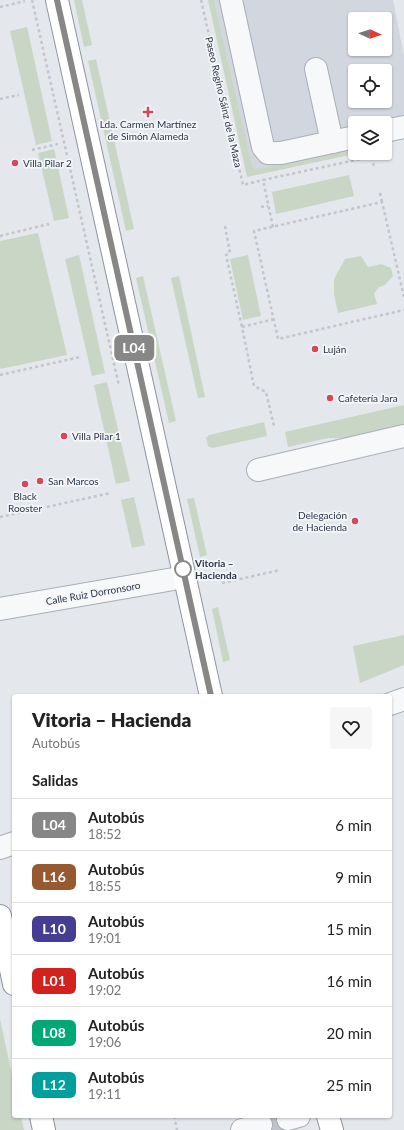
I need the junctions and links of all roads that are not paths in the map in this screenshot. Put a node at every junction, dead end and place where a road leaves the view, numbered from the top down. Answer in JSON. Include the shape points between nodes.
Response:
{"nodes":[{"id":1,"x":57,"y":0,"type":"edge"},
{"id":2,"x":231,"y":0,"type":"edge"},
{"id":3,"x":316,"y":69,"type":"dead end"},
{"id":4,"x":404,"y":127,"type":"edge"},
{"id":5,"x":392,"y":130,"type":"edge"},
{"id":6,"x":348,"y":139,"type":"edge"},
{"id":7,"x":332,"y":142,"type":"junction"},
{"id":8,"x":404,"y":436,"type":"edge"},
{"id":9,"x":258,"y":470,"type":"dead end"},
{"id":10,"x":185,"y":577,"type":"junction"},
{"id":11,"x":0,"y":609,"type":"edge"},
{"id":12,"x":211,"y":694,"type":"edge"},
{"id":13,"x":404,"y":699,"type":"edge"},
{"id":14,"x":392,"y":703,"type":"edge"},
{"id":15,"x":12,"y":844,"type":"edge"},
{"id":16,"x":0,"y":848,"type":"edge"},
{"id":17,"x":0,"y":916,"type":"edge"},
{"id":18,"x":12,"y":974,"type":"edge"},
{"id":19,"x":41,"y":1118,"type":"edge"},
{"id":20,"x":329,"y":1118,"type":"edge"},
{"id":21,"x":44,"y":1130,"type":"edge"},
{"id":22,"x":332,"y":1130,"type":"edge"}],
"edges":[{"from":1,"to":10,"type":"highway"},
{"from":2,"to":7,"type":"street","via":[[263,147],[268,153],[281,153]]},
{"from":3,"to":7,"type":"street"},
{"from":4,"to":5,"type":"street"},
{"from":6,"to":7,"type":"street"},
{"from":8,"to":9,"type":"street"},
{"from":10,"to":11,"type":"street","name":"Calle Ruiz Dorronsoro"},
{"from":10,"to":12,"type":"highway"},
{"from":13,"to":14,"type":"street"},
{"from":15,"to":16,"type":"street"},
{"from":17,"to":18,"type":"highway"},
{"from":19,"to":21,"type":"highway"},
{"from":20,"to":22,"type":"highway"}]}
